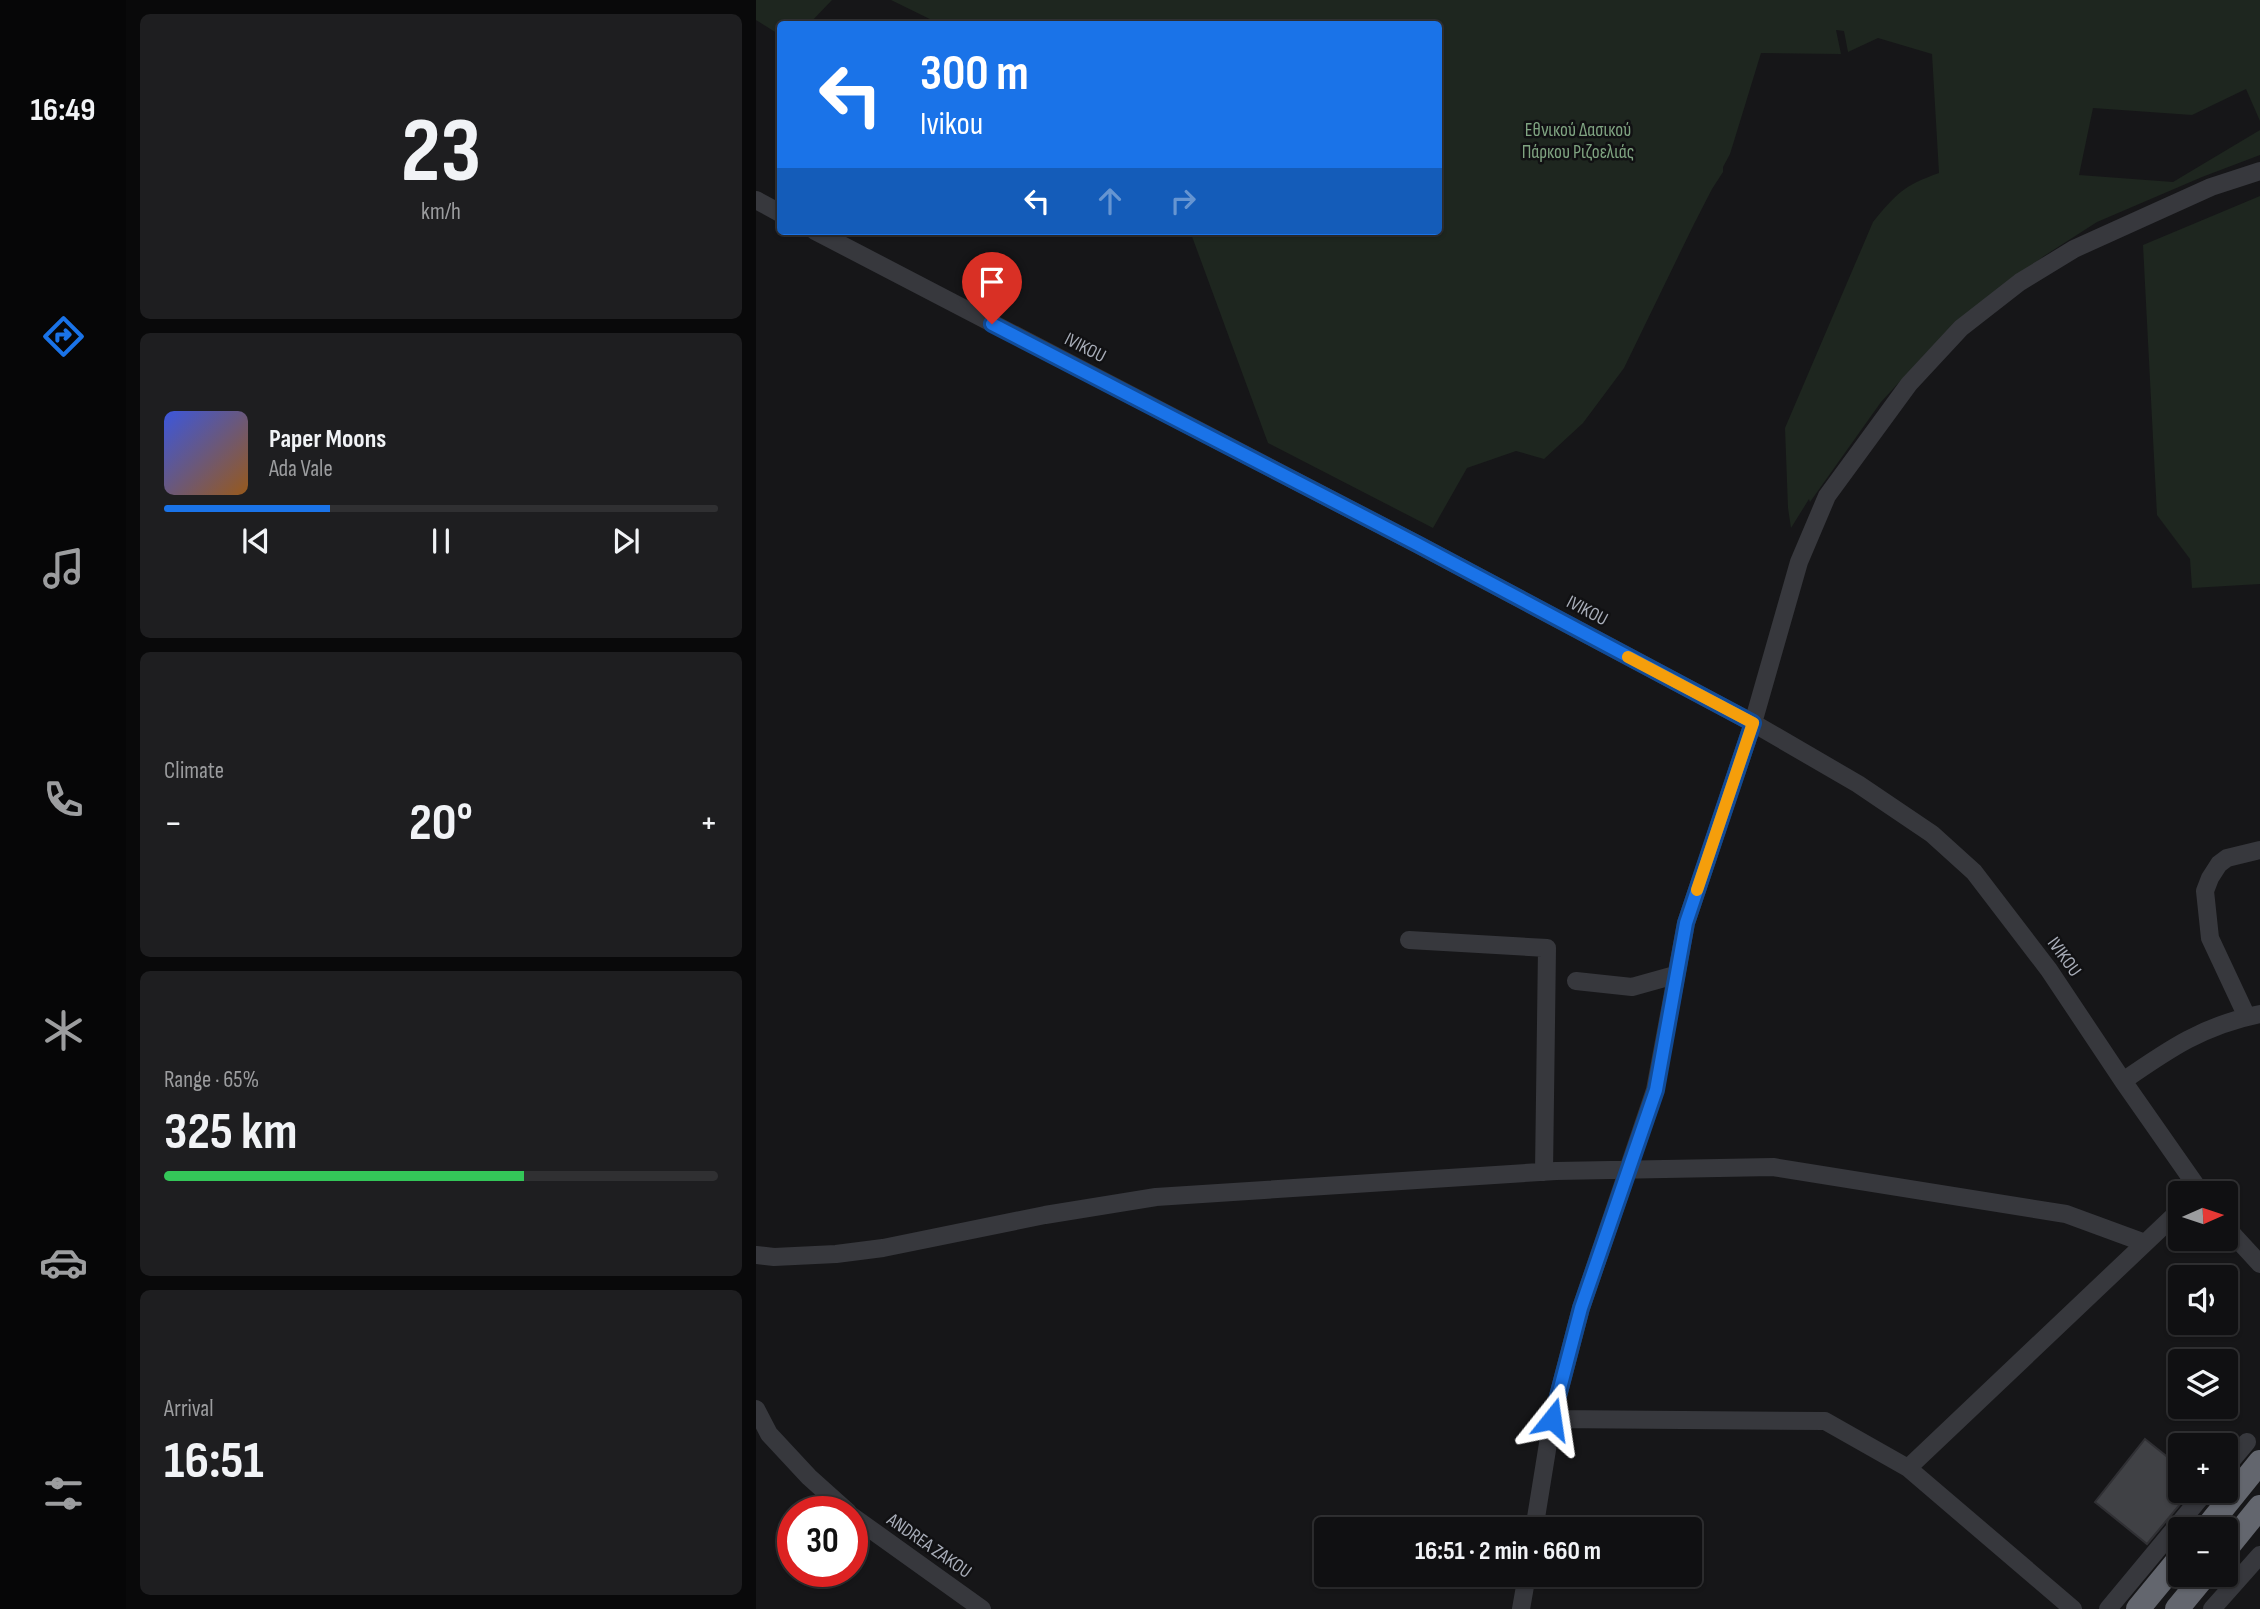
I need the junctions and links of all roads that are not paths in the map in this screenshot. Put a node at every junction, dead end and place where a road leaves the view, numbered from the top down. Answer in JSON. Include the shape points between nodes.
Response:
{"nodes":[{"id":1,"x":2260,"y":171,"type":"edge"},
{"id":2,"x":756,"y":200,"type":"edge"},
{"id":3,"x":777,"y":211,"type":"edge"},
{"id":4,"x":823,"y":235,"type":"edge"},
{"id":5,"x":1753,"y":723,"type":"junction"},
{"id":6,"x":2260,"y":850,"type":"edge"},
{"id":7,"x":1409,"y":940,"type":"dead end"},
{"id":8,"x":1675,"y":975,"type":"junction"},
{"id":9,"x":1576,"y":981,"type":"dead end"},
{"id":10,"x":2253,"y":1015,"type":"edge"},
{"id":11,"x":2123,"y":1081,"type":"junction"},
{"id":12,"x":1629,"y":1169,"type":"junction"},
{"id":13,"x":1544,"y":1172,"type":"junction"},
{"id":14,"x":2192,"y":1181,"type":"edge"},
{"id":15,"x":2168,"y":1221,"type":"edge"},
{"id":16,"x":2238,"y":1240,"type":"edge"},
{"id":17,"x":2145,"y":1243,"type":"junction"},
{"id":18,"x":756,"y":1255,"type":"edge"},
{"id":19,"x":2260,"y":1264,"type":"edge"},
{"id":20,"x":756,"y":1409,"type":"edge"},
{"id":21,"x":1552,"y":1419,"type":"junction"},
{"id":22,"x":2253,"y":1452,"type":"edge"},
{"id":23,"x":1908,"y":1468,"type":"junction"},
{"id":24,"x":830,"y":1496,"type":"edge"},
{"id":25,"x":2196,"y":1503,"type":"edge"},
{"id":26,"x":2260,"y":1507,"type":"edge"},
{"id":27,"x":1536,"y":1517,"type":"edge"},
{"id":28,"x":2213,"y":1517,"type":"edge"},
{"id":29,"x":868,"y":1527,"type":"edge"},
{"id":30,"x":2238,"y":1534,"type":"edge"},
{"id":31,"x":2260,"y":1555,"type":"edge"},
{"id":32,"x":2168,"y":1573,"type":"edge"},
{"id":33,"x":1525,"y":1587,"type":"edge"},
{"id":34,"x":2195,"y":1587,"type":"edge"},
{"id":35,"x":982,"y":1609,"type":"edge"},
{"id":36,"x":1521,"y":1609,"type":"edge"},
{"id":37,"x":2073,"y":1609,"type":"edge"},
{"id":38,"x":2108,"y":1609,"type":"edge"},
{"id":39,"x":2138,"y":1609,"type":"edge"},
{"id":40,"x":2177,"y":1609,"type":"edge"},
{"id":41,"x":2211,"y":1609,"type":"edge"}],
"edges":[{"from":1,"to":5,"type":"street","via":[[2211,187],[2074,249],[2020,282],[1961,328],[1909,384],[1827,496],[1799,562]]},
{"from":2,"to":3,"type":"street"},
{"from":4,"to":5,"type":"street","name":"IVIKOU"},
{"from":5,"to":8,"type":"street","via":[[1686,923]]},
{"from":5,"to":11,"type":"street","name":"IVIKOU","via":[[1879,798],[1932,834],[1974,872],[2049,970]]},
{"from":6,"to":10,"type":"street","via":[[2227,858],[2205,891],[2210,938]]},
{"from":7,"to":13,"type":"street","via":[[1547,948]]},
{"from":8,"to":9,"type":"street","via":[[1632,987]]},
{"from":8,"to":12,"type":"street","via":[[1656,1090]]},
{"from":10,"to":11,"type":"street","via":[[2174,1045]]},
{"from":11,"to":14,"type":"street","name":"IVIKOU"},
{"from":12,"to":13,"type":"street"},
{"from":12,"to":17,"type":"street","via":[[1773,1167],[2066,1214]]},
{"from":12,"to":21,"type":"street","via":[[1581,1308]]},
{"from":13,"to":18,"type":"street","via":[[1156,1197],[872,1249]]},
{"from":15,"to":17,"type":"street"},
{"from":16,"to":19,"type":"street"},
{"from":17,"to":23,"type":"street"},
{"from":20,"to":24,"type":"street","via":[[769,1434]]},
{"from":21,"to":23,"type":"street","via":[[1825,1421]]},
{"from":21,"to":27,"type":"street"},
{"from":22,"to":28,"type":"highway"},
{"from":23,"to":37,"type":"street"},
{"from":25,"to":38,"type":"street"},
{"from":26,"to":30,"type":"highway"},
{"from":29,"to":35,"type":"street","name":"ANDREA ZAKOU"},
{"from":31,"to":41,"type":"street"},
{"from":32,"to":39,"type":"highway"},
{"from":33,"to":36,"type":"street"},
{"from":34,"to":40,"type":"highway"}]}
